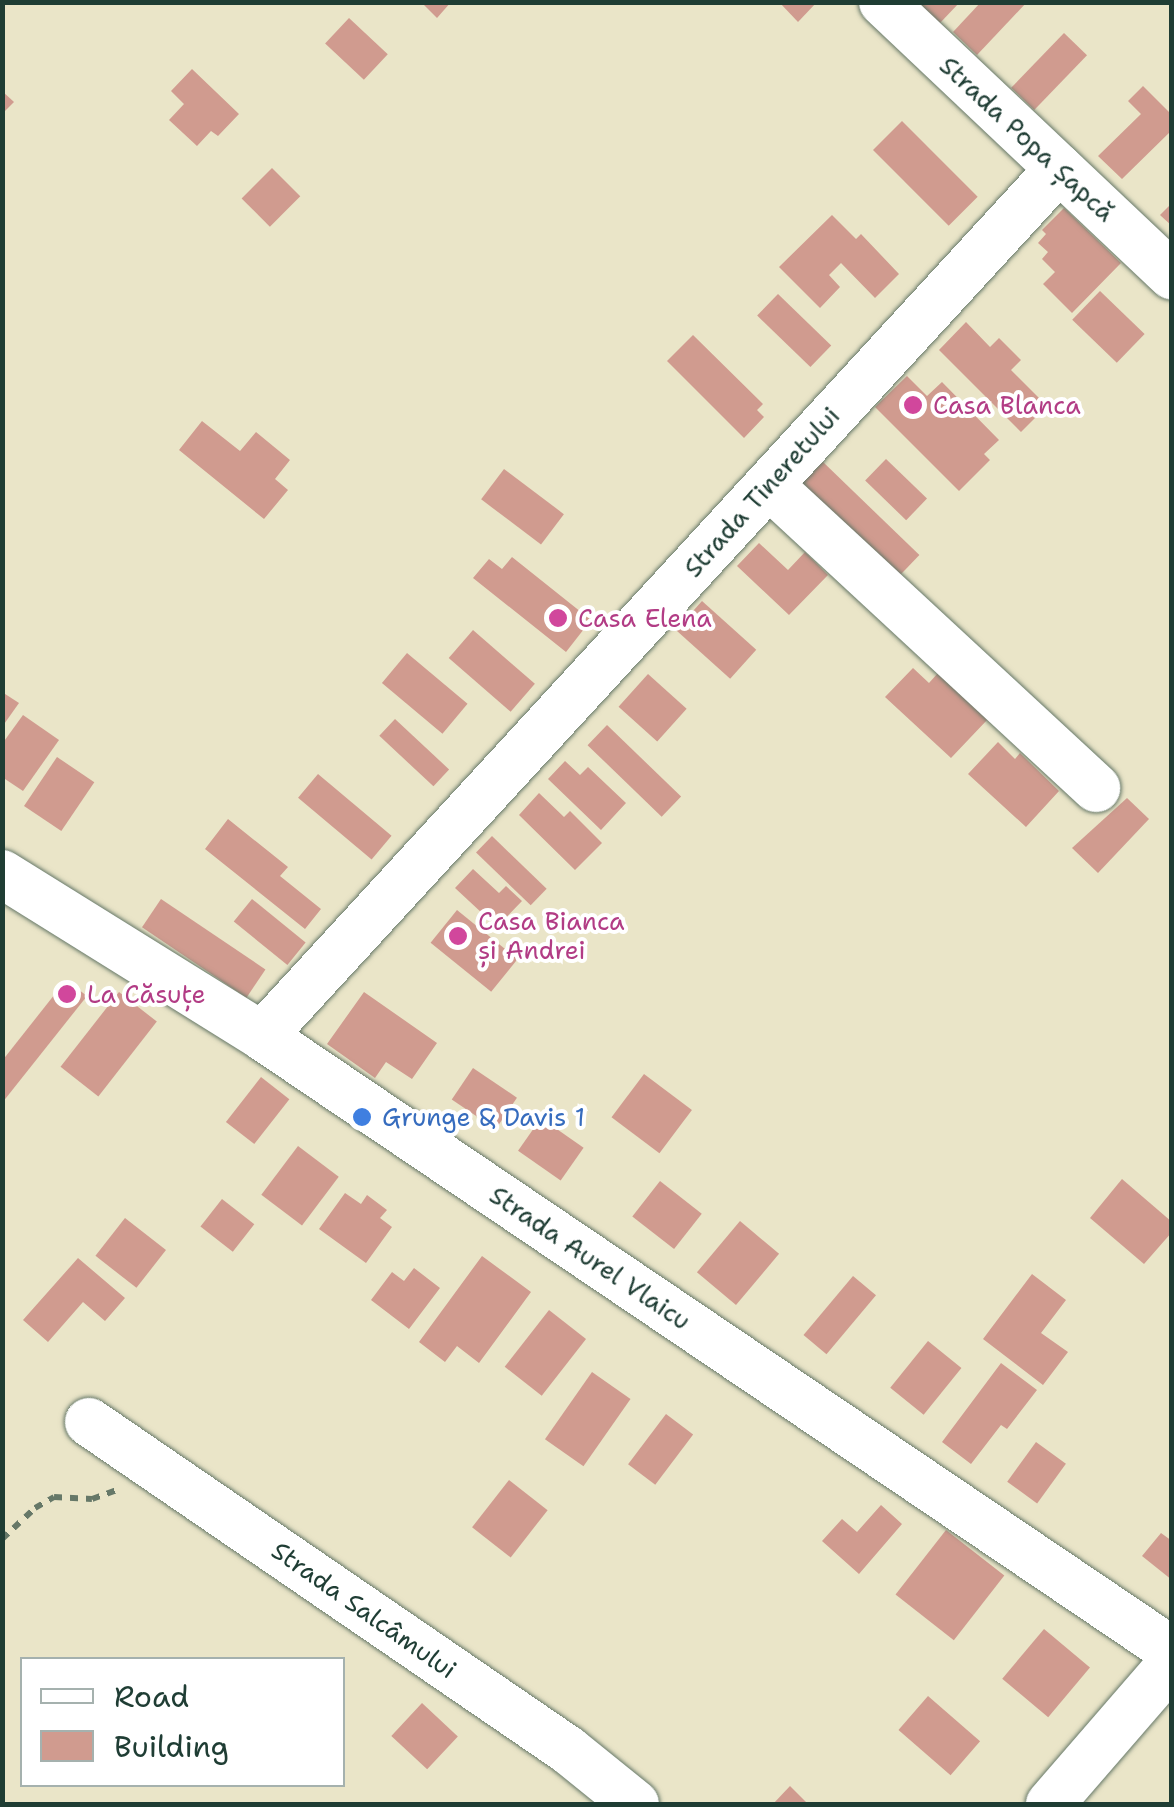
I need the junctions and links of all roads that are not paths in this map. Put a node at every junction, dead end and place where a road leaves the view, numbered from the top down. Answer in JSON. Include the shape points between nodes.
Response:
{"nodes":[{"id":1,"x":883,"y":2,"type":"edge"},
{"id":2,"x":1059,"y":168,"type":"junction"},
{"id":3,"x":1172,"y":274,"type":"edge"},
{"id":4,"x":769,"y":485,"type":"junction"},
{"id":5,"x":1096,"y":788,"type":"dead end"},
{"id":6,"x":2,"y":874,"type":"edge"},
{"id":7,"x":262,"y":1036,"type":"junction"},
{"id":8,"x":89,"y":1422,"type":"dead end"},
{"id":9,"x":1172,"y":1652,"type":"edge"},
{"id":10,"x":1172,"y":1663,"type":"edge"},
{"id":11,"x":635,"y":1804,"type":"edge"},
{"id":12,"x":1050,"y":1804,"type":"edge"}],
"edges":[{"from":1,"to":2,"type":"street","name":"Strada Popa Șapcă"},
{"from":2,"to":3,"type":"street","name":"Strada Popa Șapcă"},
{"from":2,"to":4,"type":"street","name":"Strada Tineretului"},
{"from":4,"to":5,"type":"street"},
{"from":4,"to":7,"type":"street","name":"Strada Tineretului"},
{"from":6,"to":7,"type":"street","name":"Strada Aurel Vlaicu"},
{"from":7,"to":9,"type":"street","name":"Strada Aurel Vlaicu"},
{"from":8,"to":11,"type":"street","name":"Strada Salcâmului","via":[[568,1750]]},
{"from":10,"to":12,"type":"street"}]}
